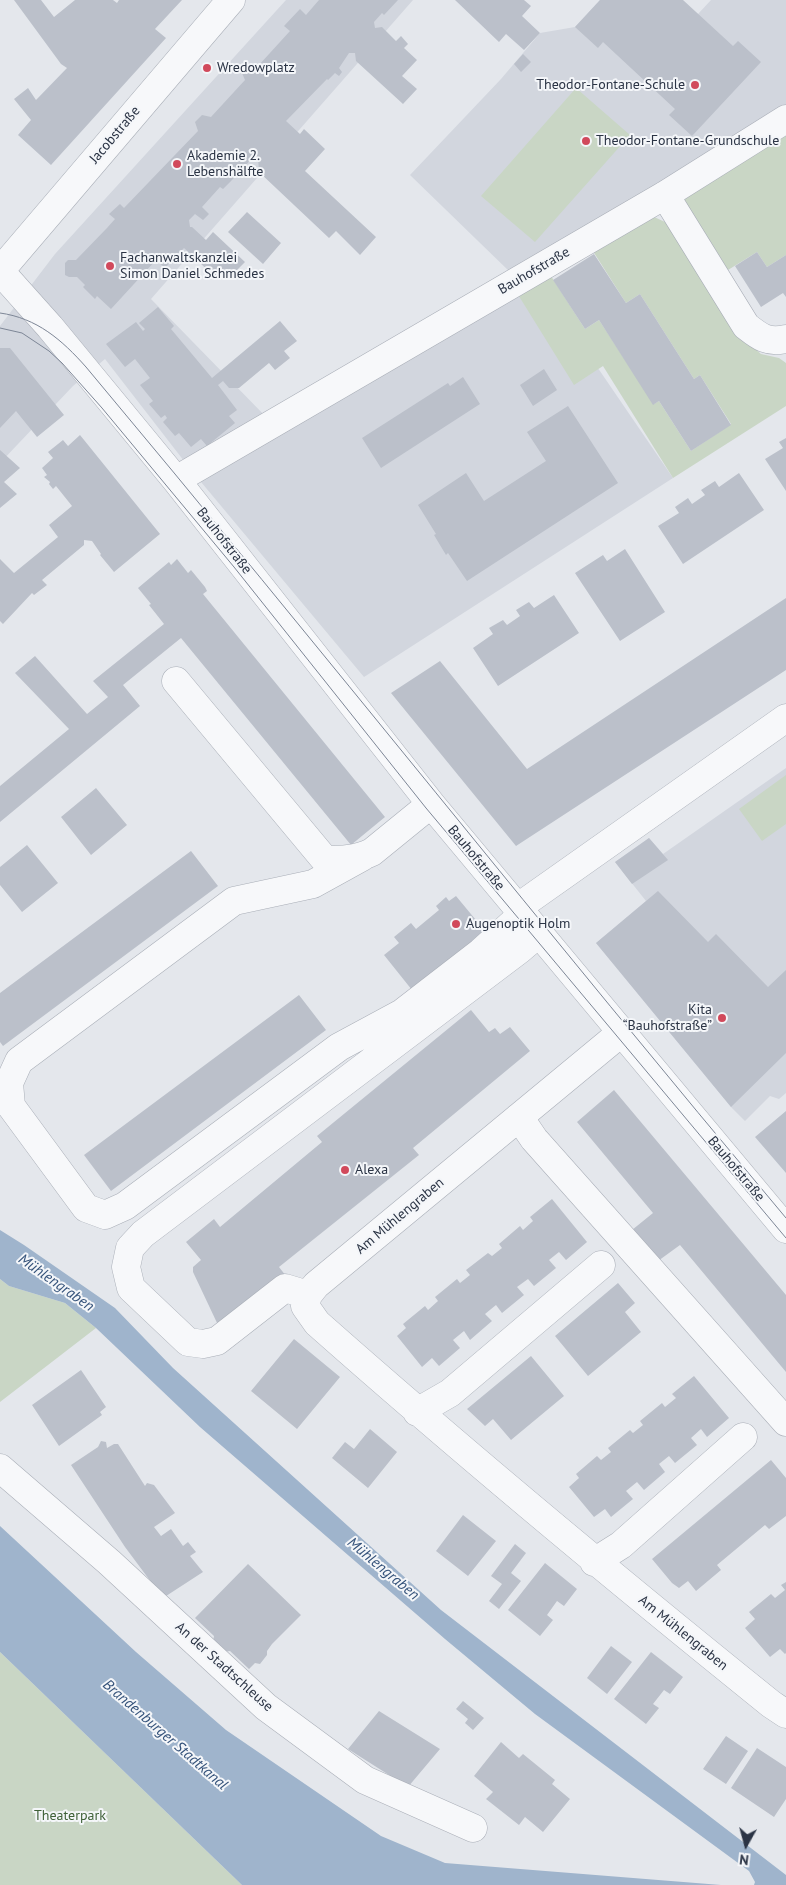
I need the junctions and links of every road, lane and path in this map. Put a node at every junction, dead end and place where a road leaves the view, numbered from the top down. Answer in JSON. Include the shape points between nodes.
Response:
{"nodes":[{"id":1,"x":232,"y":0,"type":"edge"},
{"id":2,"x":786,"y":119,"type":"edge"},
{"id":3,"x":666,"y":195,"type":"junction"},
{"id":4,"x":0,"y":271,"type":"edge"},
{"id":5,"x":786,"y":338,"type":"edge"},
{"id":6,"x":176,"y":480,"type":"junction"},
{"id":7,"x":176,"y":681,"type":"dead end"},
{"id":8,"x":786,"y":718,"type":"edge"},
{"id":9,"x":431,"y":804,"type":"junction"},
{"id":10,"x":362,"y":857,"type":"junction"},
{"id":11,"x":526,"y":918,"type":"junction"},
{"id":12,"x":622,"y":1032,"type":"junction"},
{"id":13,"x":519,"y":1117,"type":"junction"},
{"id":14,"x":786,"y":1229,"type":"edge"},
{"id":15,"x":602,"y":1265,"type":"dead end"},
{"id":16,"x":308,"y":1295,"type":"junction"},
{"id":17,"x":418,"y":1412,"type":"junction"},
{"id":18,"x":786,"y":1422,"type":"edge"},
{"id":19,"x":744,"y":1437,"type":"dead end"},
{"id":20,"x":0,"y":1468,"type":"edge"},
{"id":21,"x":594,"y":1562,"type":"junction"},
{"id":22,"x":781,"y":1703,"type":"edge"},
{"id":23,"x":473,"y":1828,"type":"dead end"}],
"edges":[{"from":1,"to":4,"type":"street","name":"Jacobstraße"},
{"from":2,"to":3,"type":"street","name":"Bauhofstraße"},
{"from":3,"to":5,"type":"street","via":[[746,326],[762,339]]},
{"from":3,"to":6,"type":"street","name":"Bauhofstraße"},
{"from":4,"to":6,"type":"street","name":"Bauhofstraße"},
{"from":6,"to":9,"type":"street","name":"Bauhofstraße"},
{"from":7,"to":10,"type":"street","via":[[325,860]]},
{"from":8,"to":11,"type":"street"},
{"from":9,"to":10,"type":"street"},
{"from":9,"to":11,"type":"street","name":"Bauhofstraße"},
{"from":10,"to":11,"type":"street","via":[[313,884],[234,901],[19,1061],[9,1083],[11,1106],[86,1208],[106,1215],[125,1206],[339,1047],[402,1013]]},
{"from":11,"to":12,"type":"street","name":"Bauhofstraße"},
{"from":11,"to":16,"type":"street","via":[[519,950],[143,1234],[130,1248],[126,1268],[131,1288],[188,1342],[203,1344],[217,1341],[285,1288]]},
{"from":12,"to":13,"type":"street","name":"Am Mühlengraben"},
{"from":12,"to":14,"type":"street","name":"Bauhofstraße"},
{"from":13,"to":16,"type":"street","name":"Am Mühlengraben"},
{"from":13,"to":18,"type":"street","via":[[534,1139]]},
{"from":15,"to":17,"type":"street","via":[[450,1393]]},
{"from":16,"to":17,"type":"street","name":"Am Mühlengraben","via":[[305,1306],[317,1323]]},
{"from":17,"to":21,"type":"street","name":"Am Mühlengraben"},
{"from":19,"to":21,"type":"street","via":[[621,1544]]},
{"from":20,"to":23,"type":"street","name":"An der Stadtschleuse","via":[[110,1562],[266,1707],[365,1780]]},
{"from":21,"to":22,"type":"street","name":"Am Mühlengraben"}]}
